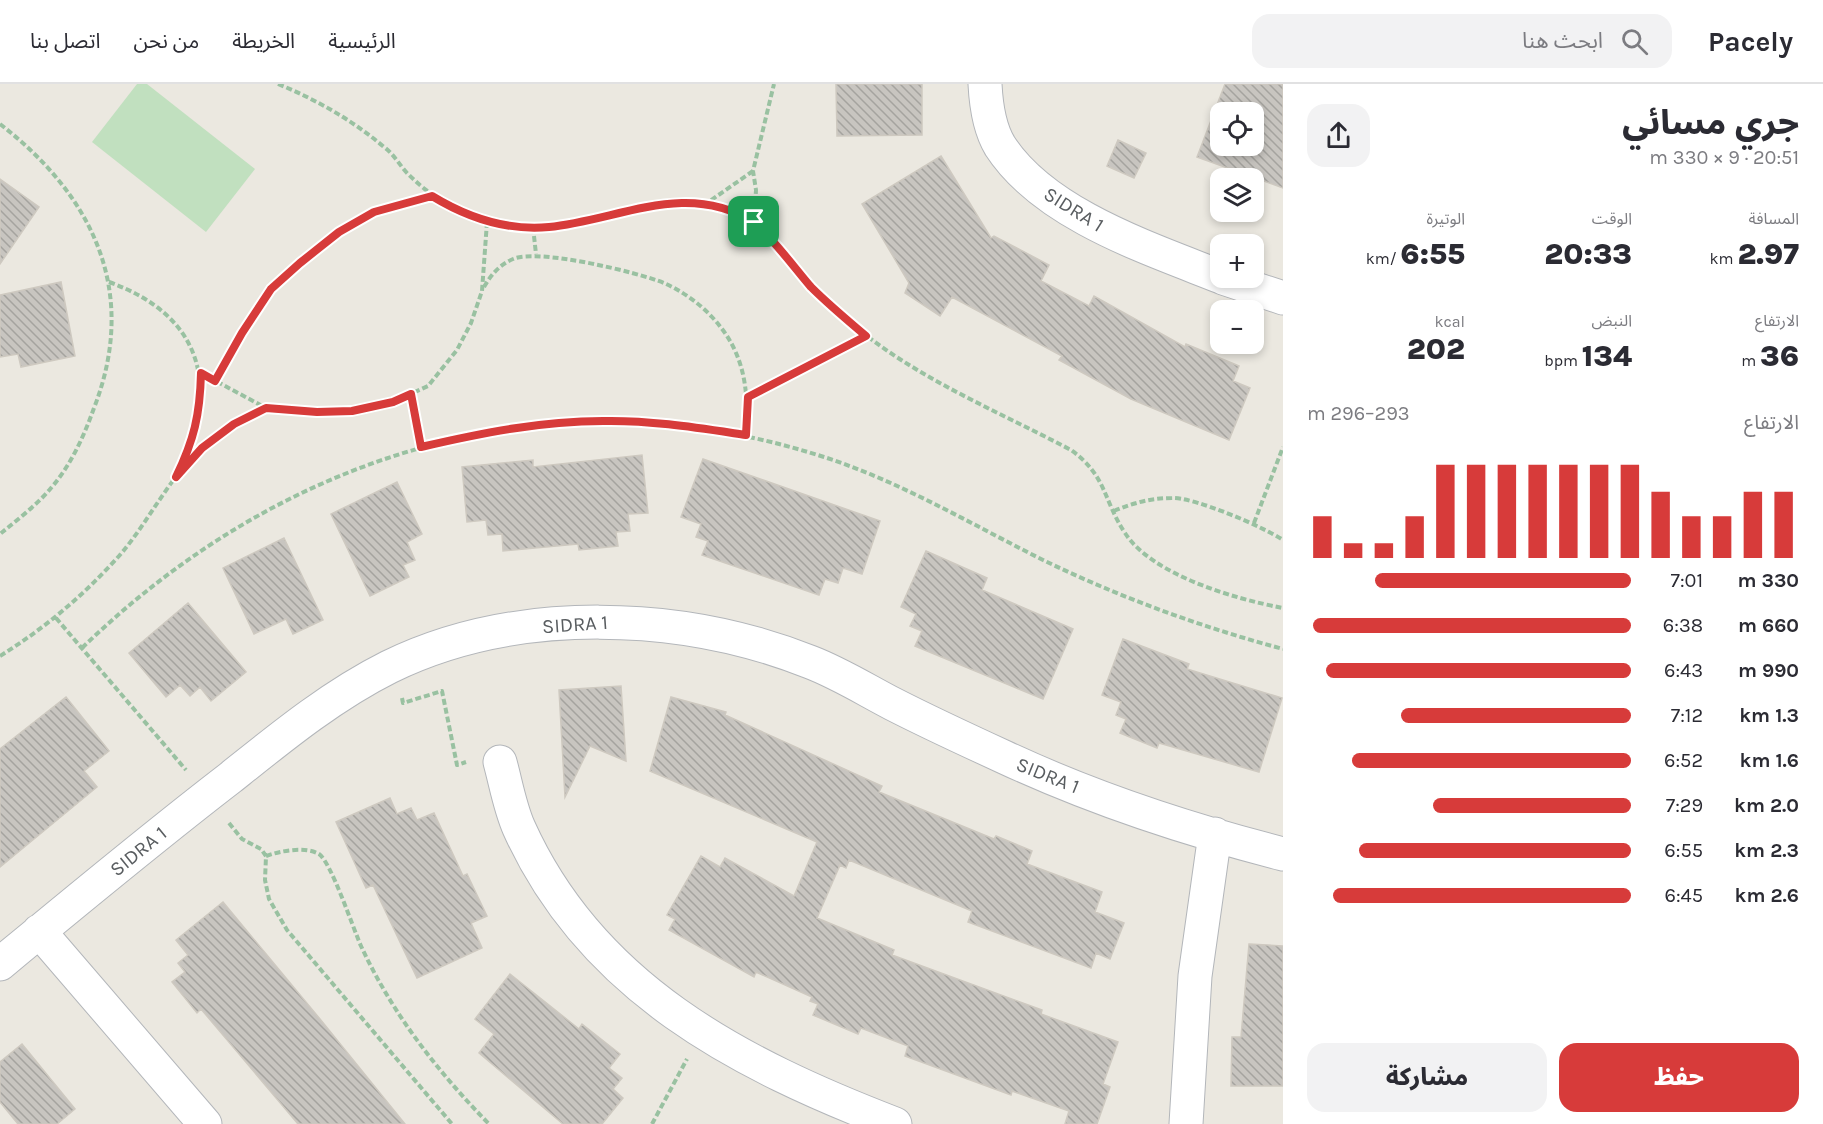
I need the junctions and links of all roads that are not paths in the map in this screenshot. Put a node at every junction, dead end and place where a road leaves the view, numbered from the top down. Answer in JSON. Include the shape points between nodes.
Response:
{"nodes":[{"id":1,"x":985,"y":84,"type":"edge"},
{"id":2,"x":1210,"y":272,"type":"edge"},
{"id":3,"x":1254,"y":288,"type":"edge"},
{"id":4,"x":1283,"y":298,"type":"edge"},
{"id":5,"x":500,"y":762,"type":"road end"},
{"id":6,"x":1215,"y":834,"type":"junction"},
{"id":7,"x":1283,"y":854,"type":"edge"},
{"id":8,"x":39,"y":931,"type":"junction"},
{"id":9,"x":0,"y":964,"type":"edge"},
{"id":10,"x":205,"y":1124,"type":"edge"},
{"id":11,"x":895,"y":1124,"type":"edge"},
{"id":12,"x":1186,"y":1124,"type":"edge"}],
"edges":[{"from":1,"to":2,"type":"street","name":"SIDRA 1","via":[[986,108],[999,144],[1022,175],[1111,231]]},
{"from":3,"to":4,"type":"street","name":"SIDRA 1"},
{"from":5,"to":11,"type":"street","via":[[518,826],[543,876],[575,922],[621,971],[701,1032],[771,1069]]},
{"from":6,"to":7,"type":"street","name":"SIDRA 1"},
{"from":6,"to":8,"type":"street","name":"SIDRA 1","via":[[1110,800],[1009,759],[812,663],[748,641],[692,629],[612,621],[543,625],[476,637],[390,667],[349,689],[292,728]]},
{"from":6,"to":12,"type":"street","via":[[1195,976]]},
{"from":8,"to":9,"type":"street","name":"SIDRA 1"},
{"from":8,"to":10,"type":"street"}]}
